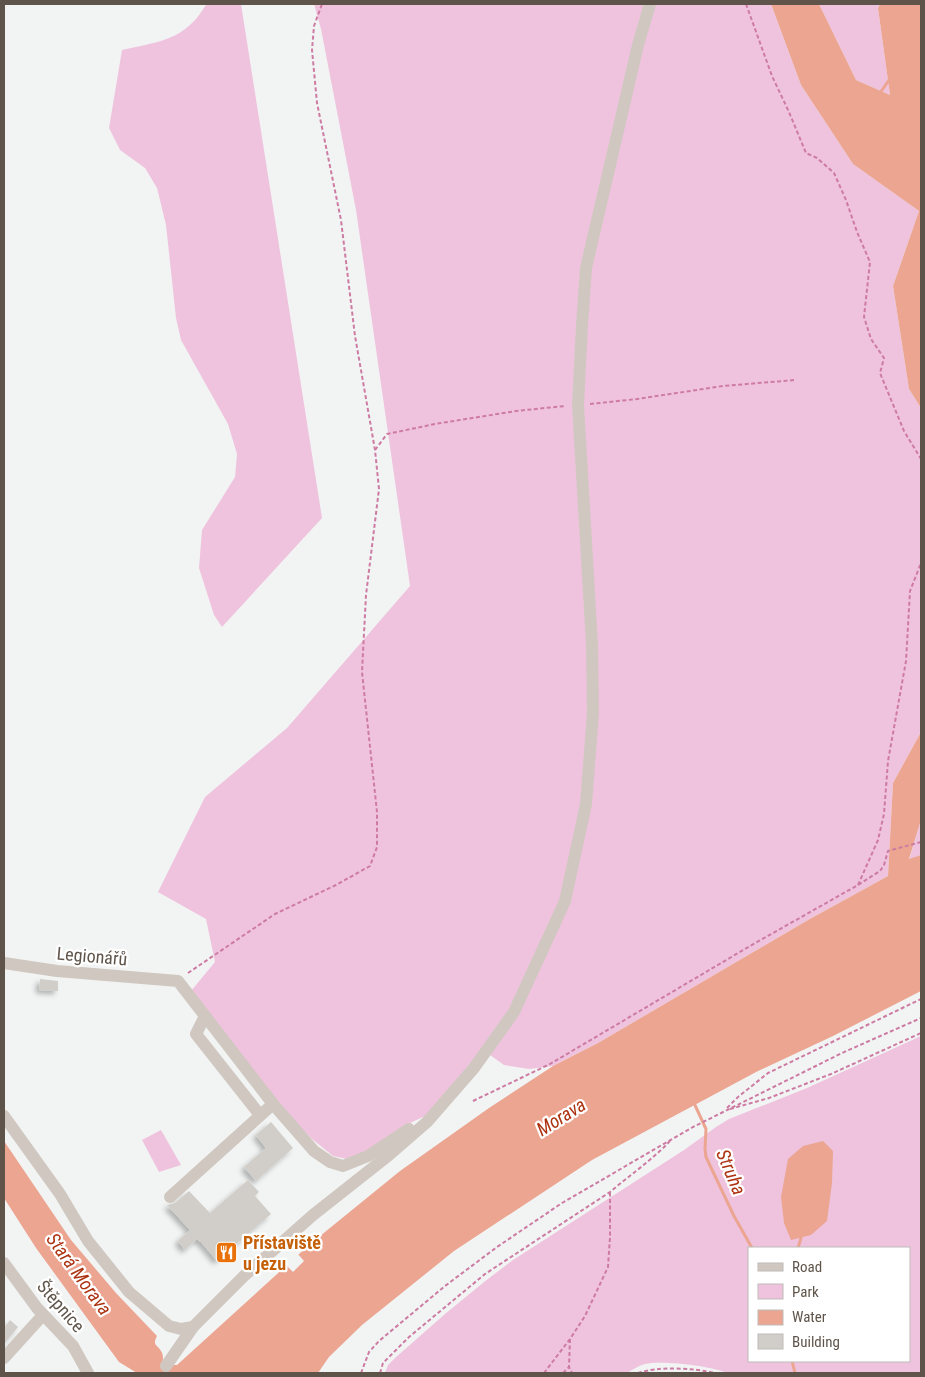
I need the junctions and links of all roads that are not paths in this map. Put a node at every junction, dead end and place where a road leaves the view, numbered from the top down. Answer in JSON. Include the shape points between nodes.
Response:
{"nodes":[{"id":1,"x":650,"y":4,"type":"edge"},
{"id":2,"x":4,"y":963,"type":"edge"},
{"id":3,"x":205,"y":1016,"type":"junction"},
{"id":4,"x":273,"y":1104,"type":"junction"},
{"id":5,"x":260,"y":1115,"type":"junction"},
{"id":6,"x":4,"y":1116,"type":"edge"},
{"id":7,"x":427,"y":1122,"type":"junction"},
{"id":8,"x":170,"y":1197,"type":"dead end"},
{"id":9,"x":4,"y":1263,"type":"edge"},
{"id":10,"x":43,"y":1315,"type":"junction"},
{"id":11,"x":169,"y":1326,"type":"junction"},
{"id":12,"x":193,"y":1327,"type":"junction"},
{"id":13,"x":174,"y":1354,"type":"junction"},
{"id":14,"x":4,"y":1358,"type":"edge"},
{"id":15,"x":166,"y":1366,"type":"dead end"},
{"id":16,"x":88,"y":1373,"type":"edge"}],
"edges":[{"from":1,"to":7,"type":"street","via":[[586,268],[578,405],[592,644],[593,713],[586,804],[565,901],[514,1012],[474,1068]]},
{"from":2,"to":3,"type":"street","name":"Legionářů","via":[[57,971],[178,981]]},
{"from":3,"to":4,"type":"street"},
{"from":3,"to":5,"type":"street","via":[[196,1034]]},
{"from":4,"to":5,"type":"street"},
{"from":4,"to":7,"type":"street","via":[[314,1151],[330,1162],[344,1166]]},
{"from":5,"to":8,"type":"street"},
{"from":6,"to":11,"type":"street","via":[[60,1194],[88,1241],[129,1292]]},
{"from":7,"to":12,"type":"street","via":[[313,1215]]},
{"from":9,"to":10,"type":"street","name":"Štěpnice"},
{"from":10,"to":14,"type":"street"},
{"from":10,"to":16,"type":"street","name":"Štěpnice","via":[[73,1346]]},
{"from":11,"to":12,"type":"street"},
{"from":11,"to":13,"type":"street"},
{"from":12,"to":13,"type":"street"},
{"from":13,"to":15,"type":"street"}]}
